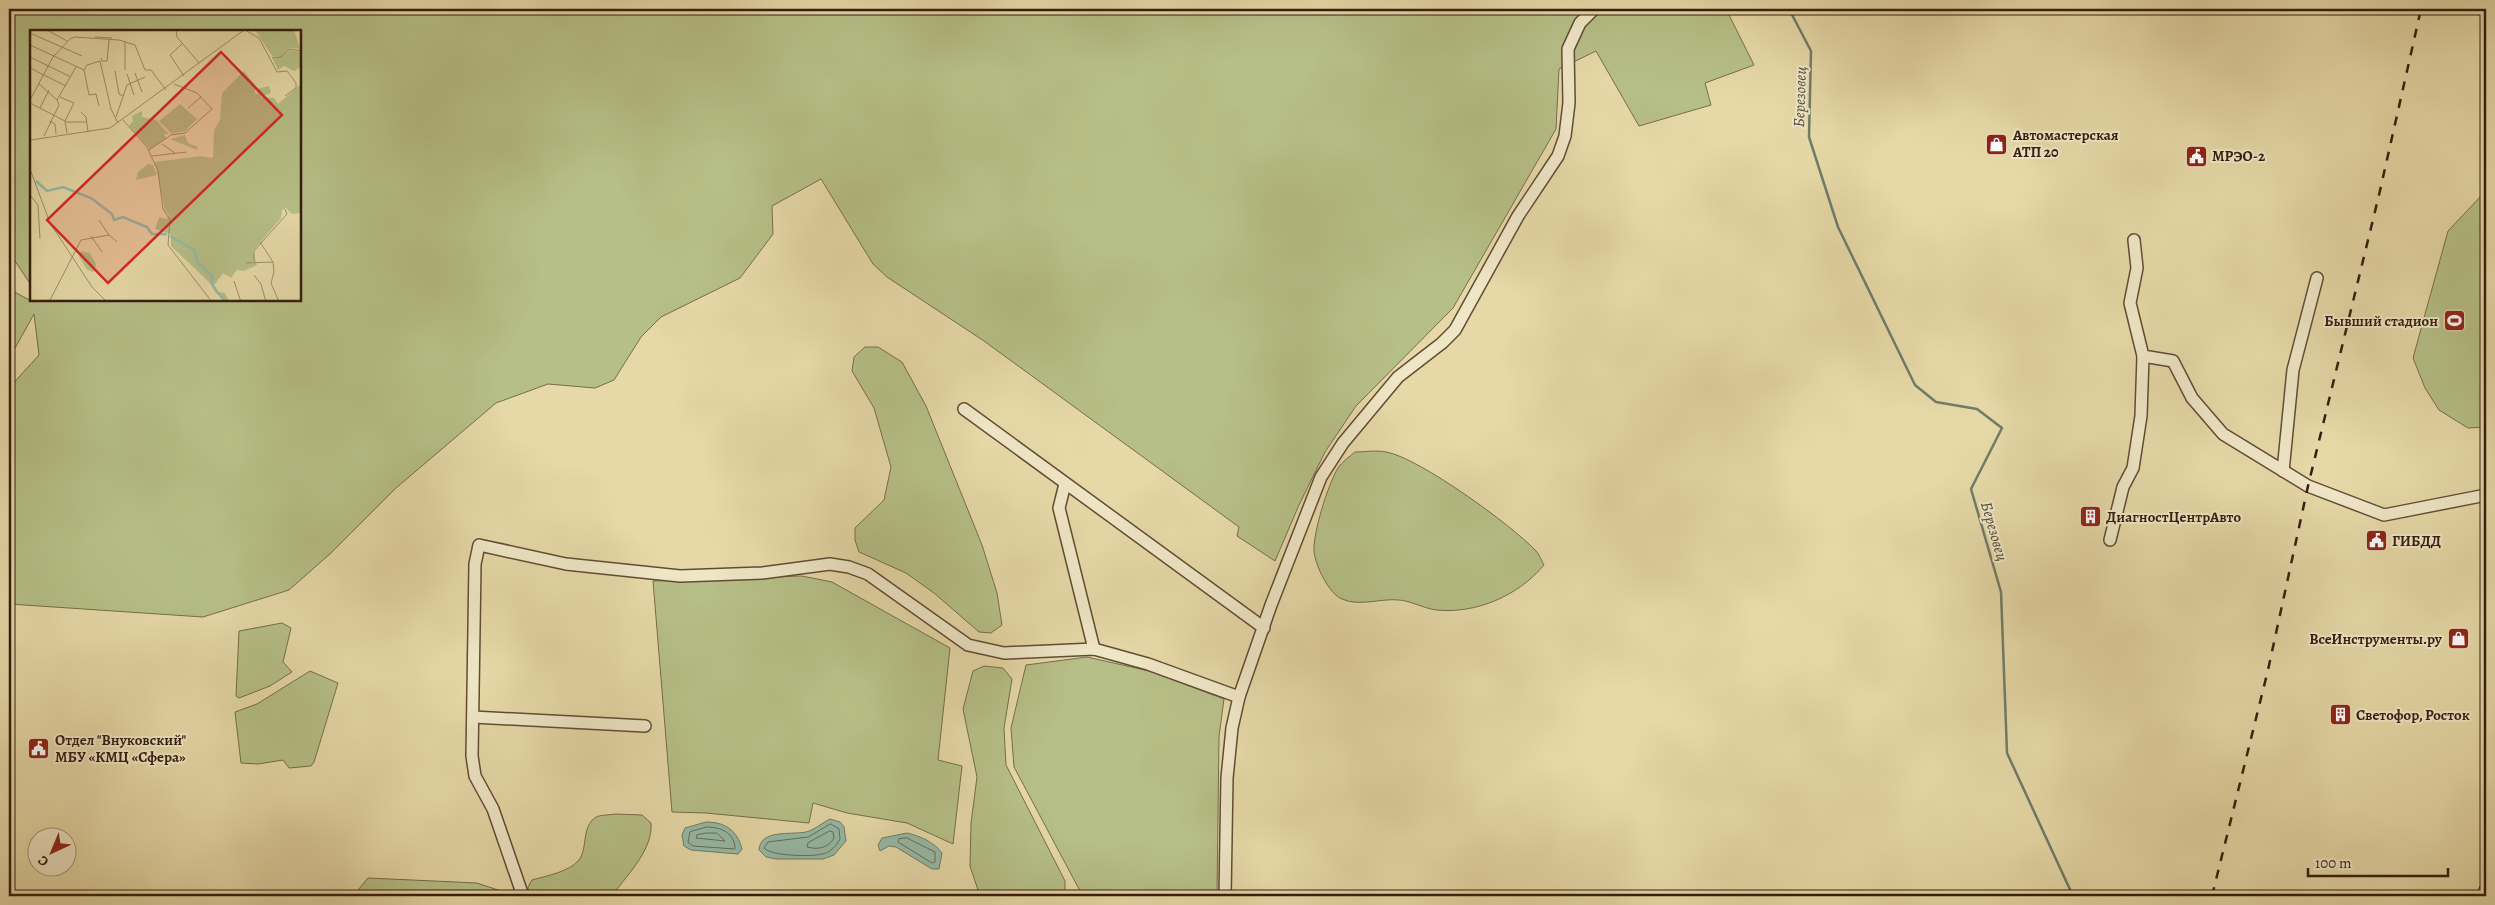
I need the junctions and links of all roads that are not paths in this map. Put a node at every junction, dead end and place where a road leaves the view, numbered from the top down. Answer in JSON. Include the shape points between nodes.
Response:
{"nodes":[{"id":1,"x":1594,"y":9,"type":"edge"},
{"id":2,"x":2134,"y":240,"type":"dead end"},
{"id":3,"x":2317,"y":278,"type":"dead end"},
{"id":4,"x":2143,"y":356,"type":"junction"},
{"id":5,"x":964,"y":409,"type":"dead end"},
{"id":6,"x":2283,"y":471,"type":"junction"},
{"id":7,"x":1065,"y":484,"type":"junction"},
{"id":8,"x":2486,"y":496,"type":"edge"},
{"id":9,"x":2110,"y":540,"type":"dead end"},
{"id":10,"x":1264,"y":628,"type":"junction"},
{"id":11,"x":1094,"y":649,"type":"junction"},
{"id":12,"x":1239,"y":697,"type":"junction"},
{"id":13,"x":473,"y":717,"type":"junction"},
{"id":14,"x":645,"y":726,"type":"dead end"},
{"id":15,"x":2486,"y":891,"type":"edge"},
{"id":16,"x":523,"y":896,"type":"edge"},
{"id":17,"x":1225,"y":896,"type":"edge"},
{"id":18,"x":2484,"y":896,"type":"edge"}],
"edges":[{"from":1,"to":10,"type":"street","via":[[1580,23],[1568,49],[1569,103],[1565,136],[1558,156],[1518,216],[1455,330],[1398,376],[1343,443],[1321,477]]},
{"from":2,"to":4,"type":"street","via":[[2137,268],[2130,303]]},
{"from":3,"to":6,"type":"street","via":[[2293,370]]},
{"from":4,"to":6,"type":"street","via":[[2173,361],[2192,398],[2223,434]]},
{"from":4,"to":9,"type":"street","via":[[2141,416],[2133,468],[2124,487]]},
{"from":5,"to":7,"type":"street"},
{"from":6,"to":8,"type":"street","via":[[2308,486],[2384,516]]},
{"from":7,"to":10,"type":"street"},
{"from":7,"to":11,"type":"street","via":[[1059,508]]},
{"from":10,"to":12,"type":"street"},
{"from":11,"to":12,"type":"street","via":[[1148,664]]},
{"from":11,"to":13,"type":"street","via":[[1004,653],[968,645],[868,574],[849,567],[830,564],[762,573],[680,576],[566,564],[479,545],[475,564]]},
{"from":12,"to":17,"type":"street","via":[[1227,778]]},
{"from":13,"to":14,"type":"street"},
{"from":13,"to":16,"type":"street","via":[[475,776],[493,809]]},
{"from":15,"to":18,"type":"main road"}]}
